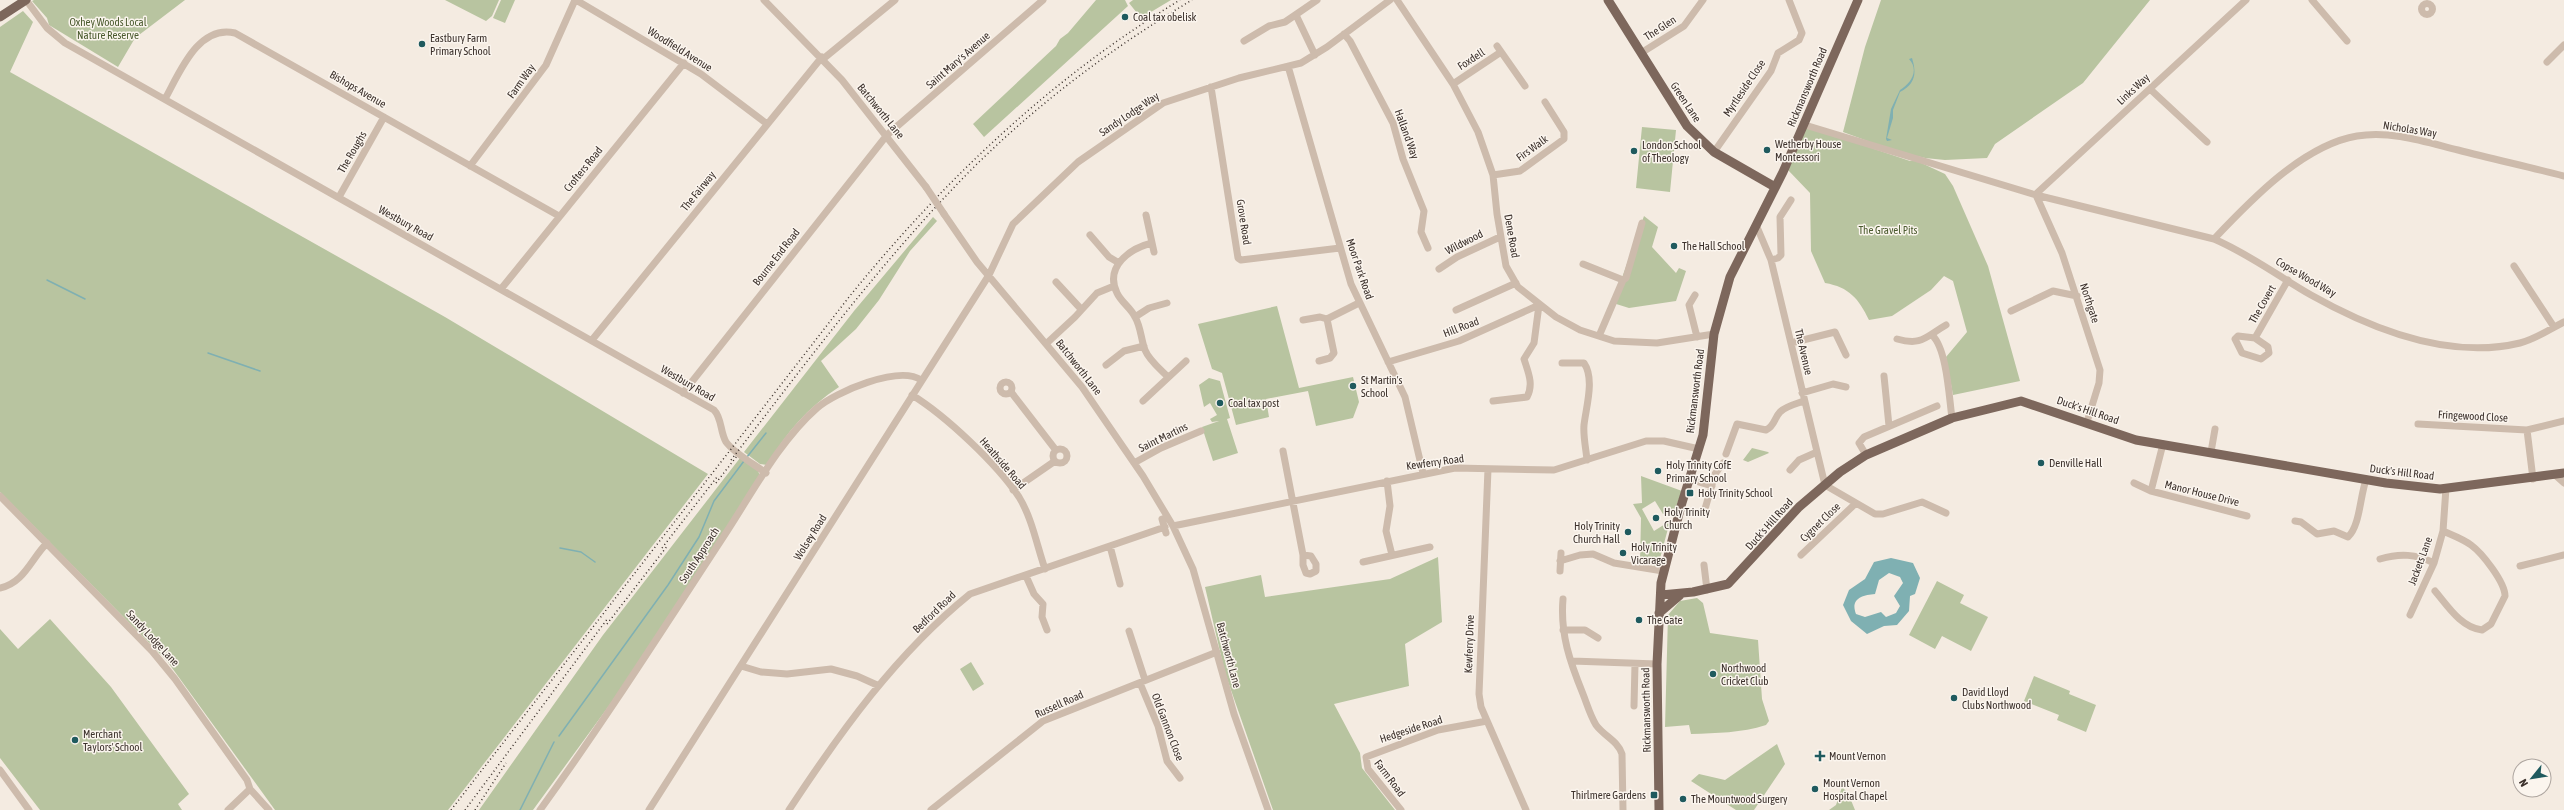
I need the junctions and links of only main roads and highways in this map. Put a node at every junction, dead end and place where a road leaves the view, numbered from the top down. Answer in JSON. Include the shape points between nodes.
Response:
{"nodes":[{"id":1,"x":26,"y":0,"type":"edge"},
{"id":2,"x":1608,"y":0,"type":"edge"},
{"id":3,"x":1858,"y":0,"type":"edge"},
{"id":4,"x":0,"y":17,"type":"edge"},
{"id":5,"x":1775,"y":187,"type":"junction"},
{"id":6,"x":2560,"y":474,"type":"edge"},
{"id":7,"x":1681,"y":594,"type":"junction"},
{"id":8,"x":1661,"y":595,"type":"junction"},
{"id":9,"x":1659,"y":613,"type":"junction"},
{"id":10,"x":1659,"y":810,"type":"edge"}],
"edges":[{"from":1,"to":4,"type":"main road"},
{"from":2,"to":5,"type":"main road","name":"Green Lane","via":[[1687,126],[1714,152]]},
{"from":3,"to":5,"type":"main road","name":"Rickmansworth Road"},
{"from":5,"to":8,"type":"main road","name":"Rickmansworth Road","via":[[1730,277],[1714,334],[1703,435],[1663,571]]},
{"from":6,"to":7,"type":"main road","name":"Duck's Hill Road","via":[[2446,488],[2366,480],[2136,440],[2021,401],[1952,418],[1866,455],[1799,507],[1734,580],[1722,587]]},
{"from":7,"to":8,"type":"main road","name":"Duck's Hill Road"},
{"from":7,"to":9,"type":"main road"},
{"from":8,"to":9,"type":"main road","name":"Rickmansworth Road"},
{"from":9,"to":10,"type":"main road","name":"Rickmansworth Road"}]}
